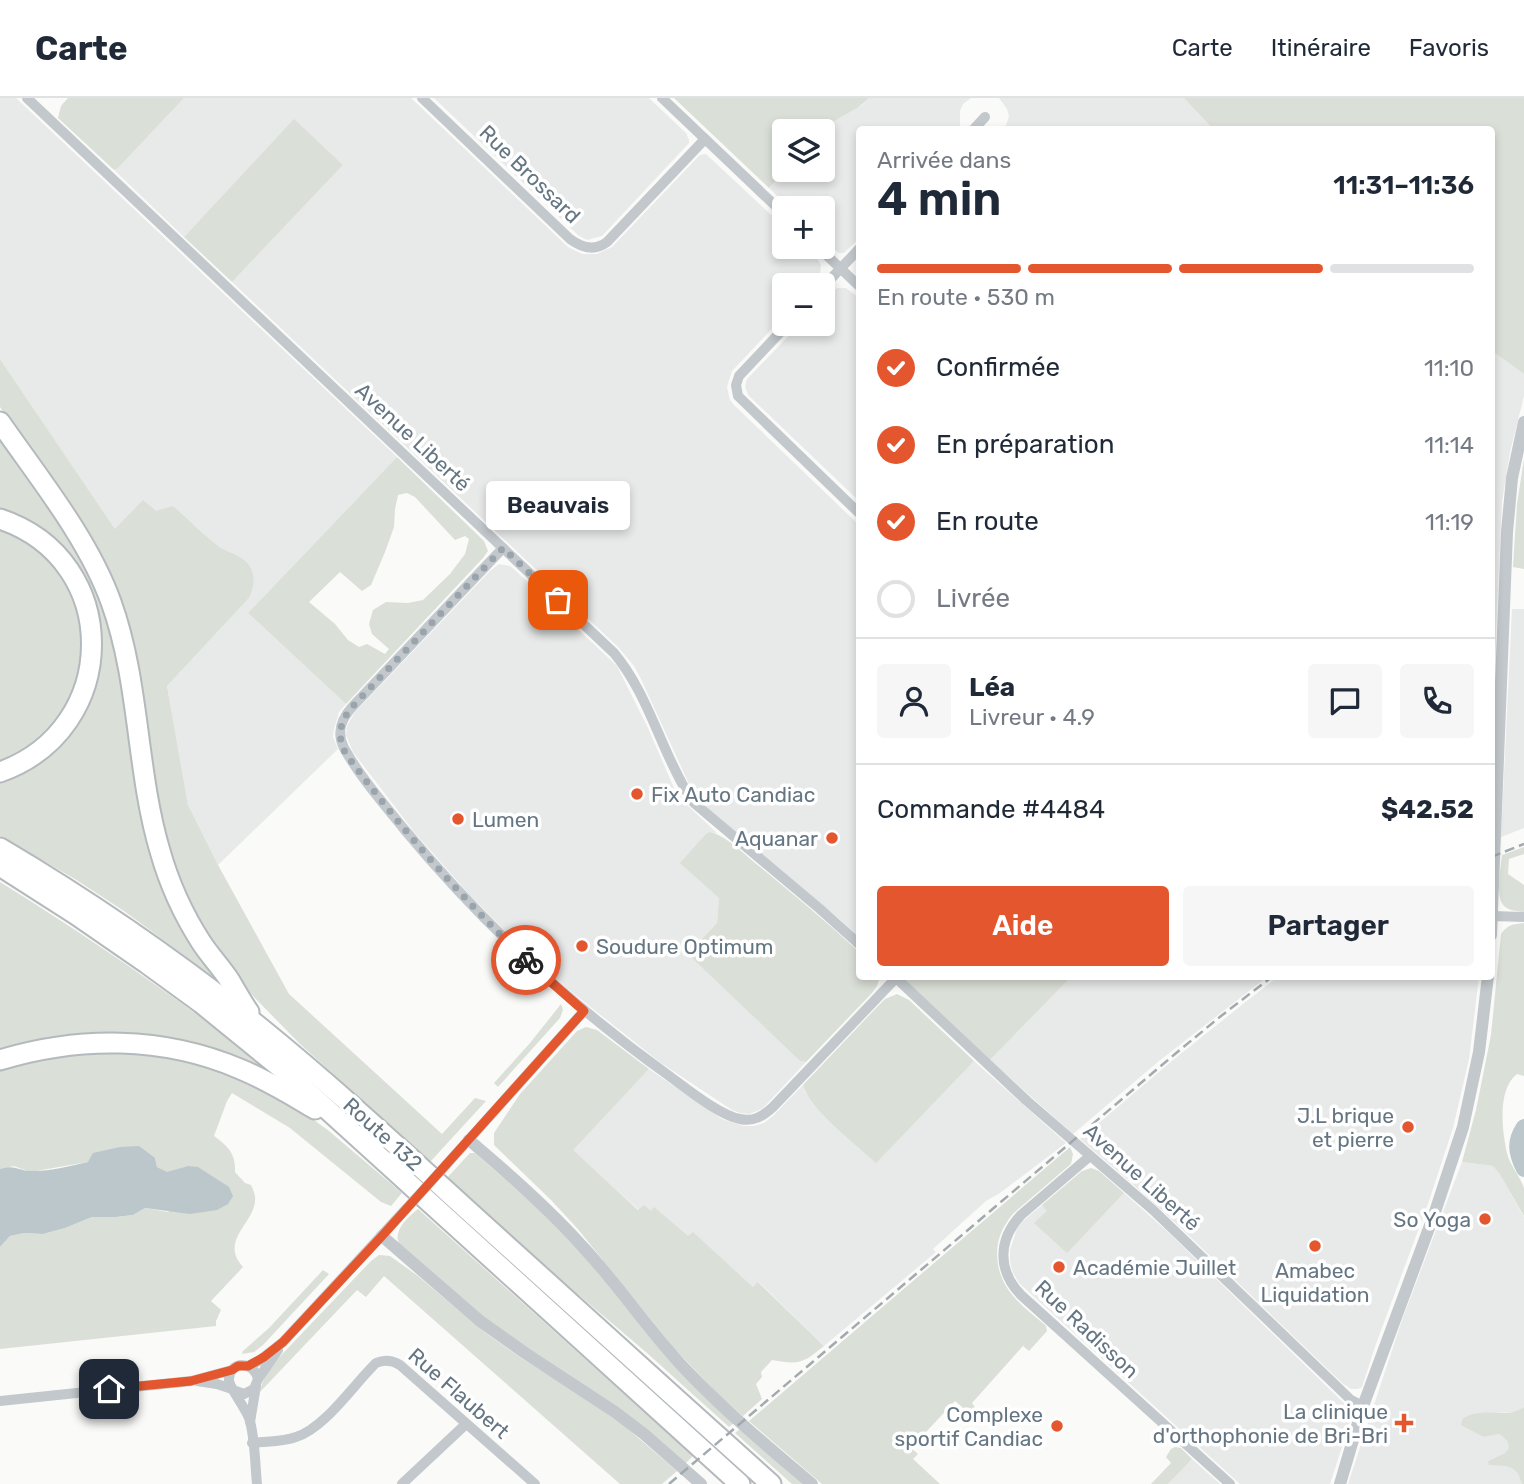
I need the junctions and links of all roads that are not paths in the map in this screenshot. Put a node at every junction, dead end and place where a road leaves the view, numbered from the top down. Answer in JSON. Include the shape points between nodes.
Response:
{"nodes":[{"id":1,"x":27,"y":98,"type":"edge"},
{"id":2,"x":422,"y":98,"type":"edge"},
{"id":3,"x":662,"y":98,"type":"edge"},
{"id":4,"x":985,"y":117,"type":"dead end"},
{"id":5,"x":977,"y":126,"type":"edge"},
{"id":6,"x":705,"y":139,"type":"junction"},
{"id":7,"x":772,"y":203,"type":"edge"},
{"id":8,"x":856,"y":252,"type":"edge"},
{"id":9,"x":831,"y":259,"type":"edge"},
{"id":10,"x":841,"y":268,"type":"junction"},
{"id":11,"x":835,"y":274,"type":"edge"},
{"id":12,"x":856,"y":283,"type":"edge"},
{"id":13,"x":777,"y":336,"type":"edge"},
{"id":14,"x":0,"y":422,"type":"edge"},
{"id":15,"x":1524,"y":422,"type":"edge"},
{"id":16,"x":856,"y":510,"type":"edge"},
{"id":17,"x":0,"y":520,"type":"edge"},
{"id":18,"x":503,"y":548,"type":"junction"},
{"id":19,"x":1495,"y":746,"type":"edge"},
{"id":20,"x":0,"y":772,"type":"edge"},
{"id":21,"x":0,"y":848,"type":"edge"},
{"id":22,"x":0,"y":866,"type":"edge"},
{"id":23,"x":1495,"y":916,"type":"edge"},
{"id":24,"x":1524,"y":917,"type":"edge"},
{"id":25,"x":856,"y":941,"type":"edge"},
{"id":26,"x":892,"y":980,"type":"edge"},
{"id":27,"x":898,"y":980,"type":"edge"},
{"id":28,"x":1488,"y":980,"type":"edge"},
{"id":29,"x":584,"y":1011,"type":"junction"},
{"id":30,"x":257,"y":1025,"type":"junction"},
{"id":31,"x":0,"y":1060,"type":"edge"},
{"id":32,"x":346,"y":1128,"type":"junction"},
{"id":33,"x":469,"y":1140,"type":"junction"},
{"id":34,"x":1090,"y":1156,"type":"junction"},
{"id":35,"x":382,"y":1236,"type":"junction"},
{"id":36,"x":283,"y":1342,"type":"junction"},
{"id":37,"x":248,"y":1366,"type":"junction"},
{"id":38,"x":232,"y":1370,"type":"junction"},
{"id":39,"x":191,"y":1381,"type":"junction"},
{"id":40,"x":257,"y":1382,"type":"junction"},
{"id":41,"x":233,"y":1390,"type":"junction"},
{"id":42,"x":0,"y":1401,"type":"edge"},
{"id":43,"x":1363,"y":1406,"type":"junction"},
{"id":44,"x":250,"y":1422,"type":"junction"},
{"id":45,"x":466,"y":1424,"type":"junction"},
{"id":46,"x":252,"y":1443,"type":"junction"},
{"id":47,"x":257,"y":1484,"type":"edge"},
{"id":48,"x":402,"y":1484,"type":"edge"},
{"id":49,"x":535,"y":1484,"type":"edge"},
{"id":50,"x":701,"y":1484,"type":"edge"},
{"id":51,"x":740,"y":1484,"type":"edge"},
{"id":52,"x":771,"y":1484,"type":"edge"},
{"id":53,"x":812,"y":1484,"type":"edge"},
{"id":54,"x":1230,"y":1484,"type":"edge"},
{"id":55,"x":1340,"y":1484,"type":"edge"}],
"edges":[{"from":1,"to":18,"type":"street","name":"Avenue Liberté"},
{"from":2,"to":6,"type":"street","name":"Rue Brossard","via":[[570,239],[585,247],[607,242]]},
{"from":3,"to":6,"type":"street"},
{"from":4,"to":5,"type":"street"},
{"from":6,"to":7,"type":"street"},
{"from":8,"to":10,"type":"street"},
{"from":9,"to":10,"type":"street"},
{"from":10,"to":11,"type":"street"},
{"from":10,"to":12,"type":"street"},
{"from":13,"to":16,"type":"street","via":[[739,376],[738,396]]},
{"from":14,"to":30,"type":"highway","via":[[75,531],[104,583],[124,649],[153,824],[167,873],[193,930]]},
{"from":15,"to":19,"type":"street","via":[[1508,519]]},
{"from":17,"to":20,"type":"highway","via":[[41,541],[69,571],[81,593],[92,634],[85,689],[62,730],[34,755]]},
{"from":18,"to":25,"type":"street","name":"Avenue Liberté","via":[[622,663],[694,803]]},
{"from":18,"to":29,"type":"street","via":[[347,713],[340,737],[346,754],[370,786],[460,893]]},
{"from":21,"to":30,"type":"highway","name":"Route 132","via":[[120,923]]},
{"from":22,"to":32,"type":"highway","name":"Route 132","via":[[172,982],[287,1073]]},
{"from":23,"to":24,"type":"street"},
{"from":26,"to":29,"type":"street","via":[[773,1107],[752,1120],[733,1118],[702,1100]]},
{"from":27,"to":34,"type":"street","name":"Avenue Liberté"},
{"from":28,"to":43,"type":"street","via":[[1463,1128]]},
{"from":29,"to":33,"type":"street"},
{"from":30,"to":52,"type":"highway","name":"Route 132"},
{"from":31,"to":32,"type":"highway","via":[[80,1044],[121,1042],[173,1048],[254,1074]]},
{"from":32,"to":51,"type":"highway","name":"Route 132"},
{"from":33,"to":35,"type":"street","bridge":true},
{"from":33,"to":53,"type":"street","via":[[582,1245],[694,1378]]},
{"from":34,"to":43,"type":"street","name":"Avenue Liberté","via":[[1153,1210],[1351,1400]]},
{"from":34,"to":54,"type":"street","name":"Rue Radisson","via":[[1012,1226],[1004,1245],[1006,1273],[1021,1295]]},
{"from":35,"to":36,"type":"street"},
{"from":35,"to":50,"type":"street","via":[[487,1326],[625,1419]]},
{"from":36,"to":37,"type":"street"},
{"from":36,"to":40,"type":"street"},
{"from":37,"to":38,"type":"street"},
{"from":37,"to":40,"type":"street","via":[[255,1371]]},
{"from":38,"to":39,"type":"street"},
{"from":38,"to":41,"type":"street"},
{"from":39,"to":41,"type":"street"},
{"from":39,"to":42,"type":"street"},
{"from":40,"to":41,"type":"street","via":[[246,1394]]},
{"from":40,"to":44,"type":"street"},
{"from":41,"to":44,"type":"street"},
{"from":43,"to":55,"type":"street"},
{"from":44,"to":46,"type":"street"},
{"from":45,"to":46,"type":"street","name":"Rue Flaubert","via":[[400,1365],[386,1360],[376,1363],[310,1430],[289,1439]]},
{"from":45,"to":48,"type":"street"},
{"from":45,"to":49,"type":"street","name":"Rue Flaubert"},
{"from":46,"to":47,"type":"street"}]}
